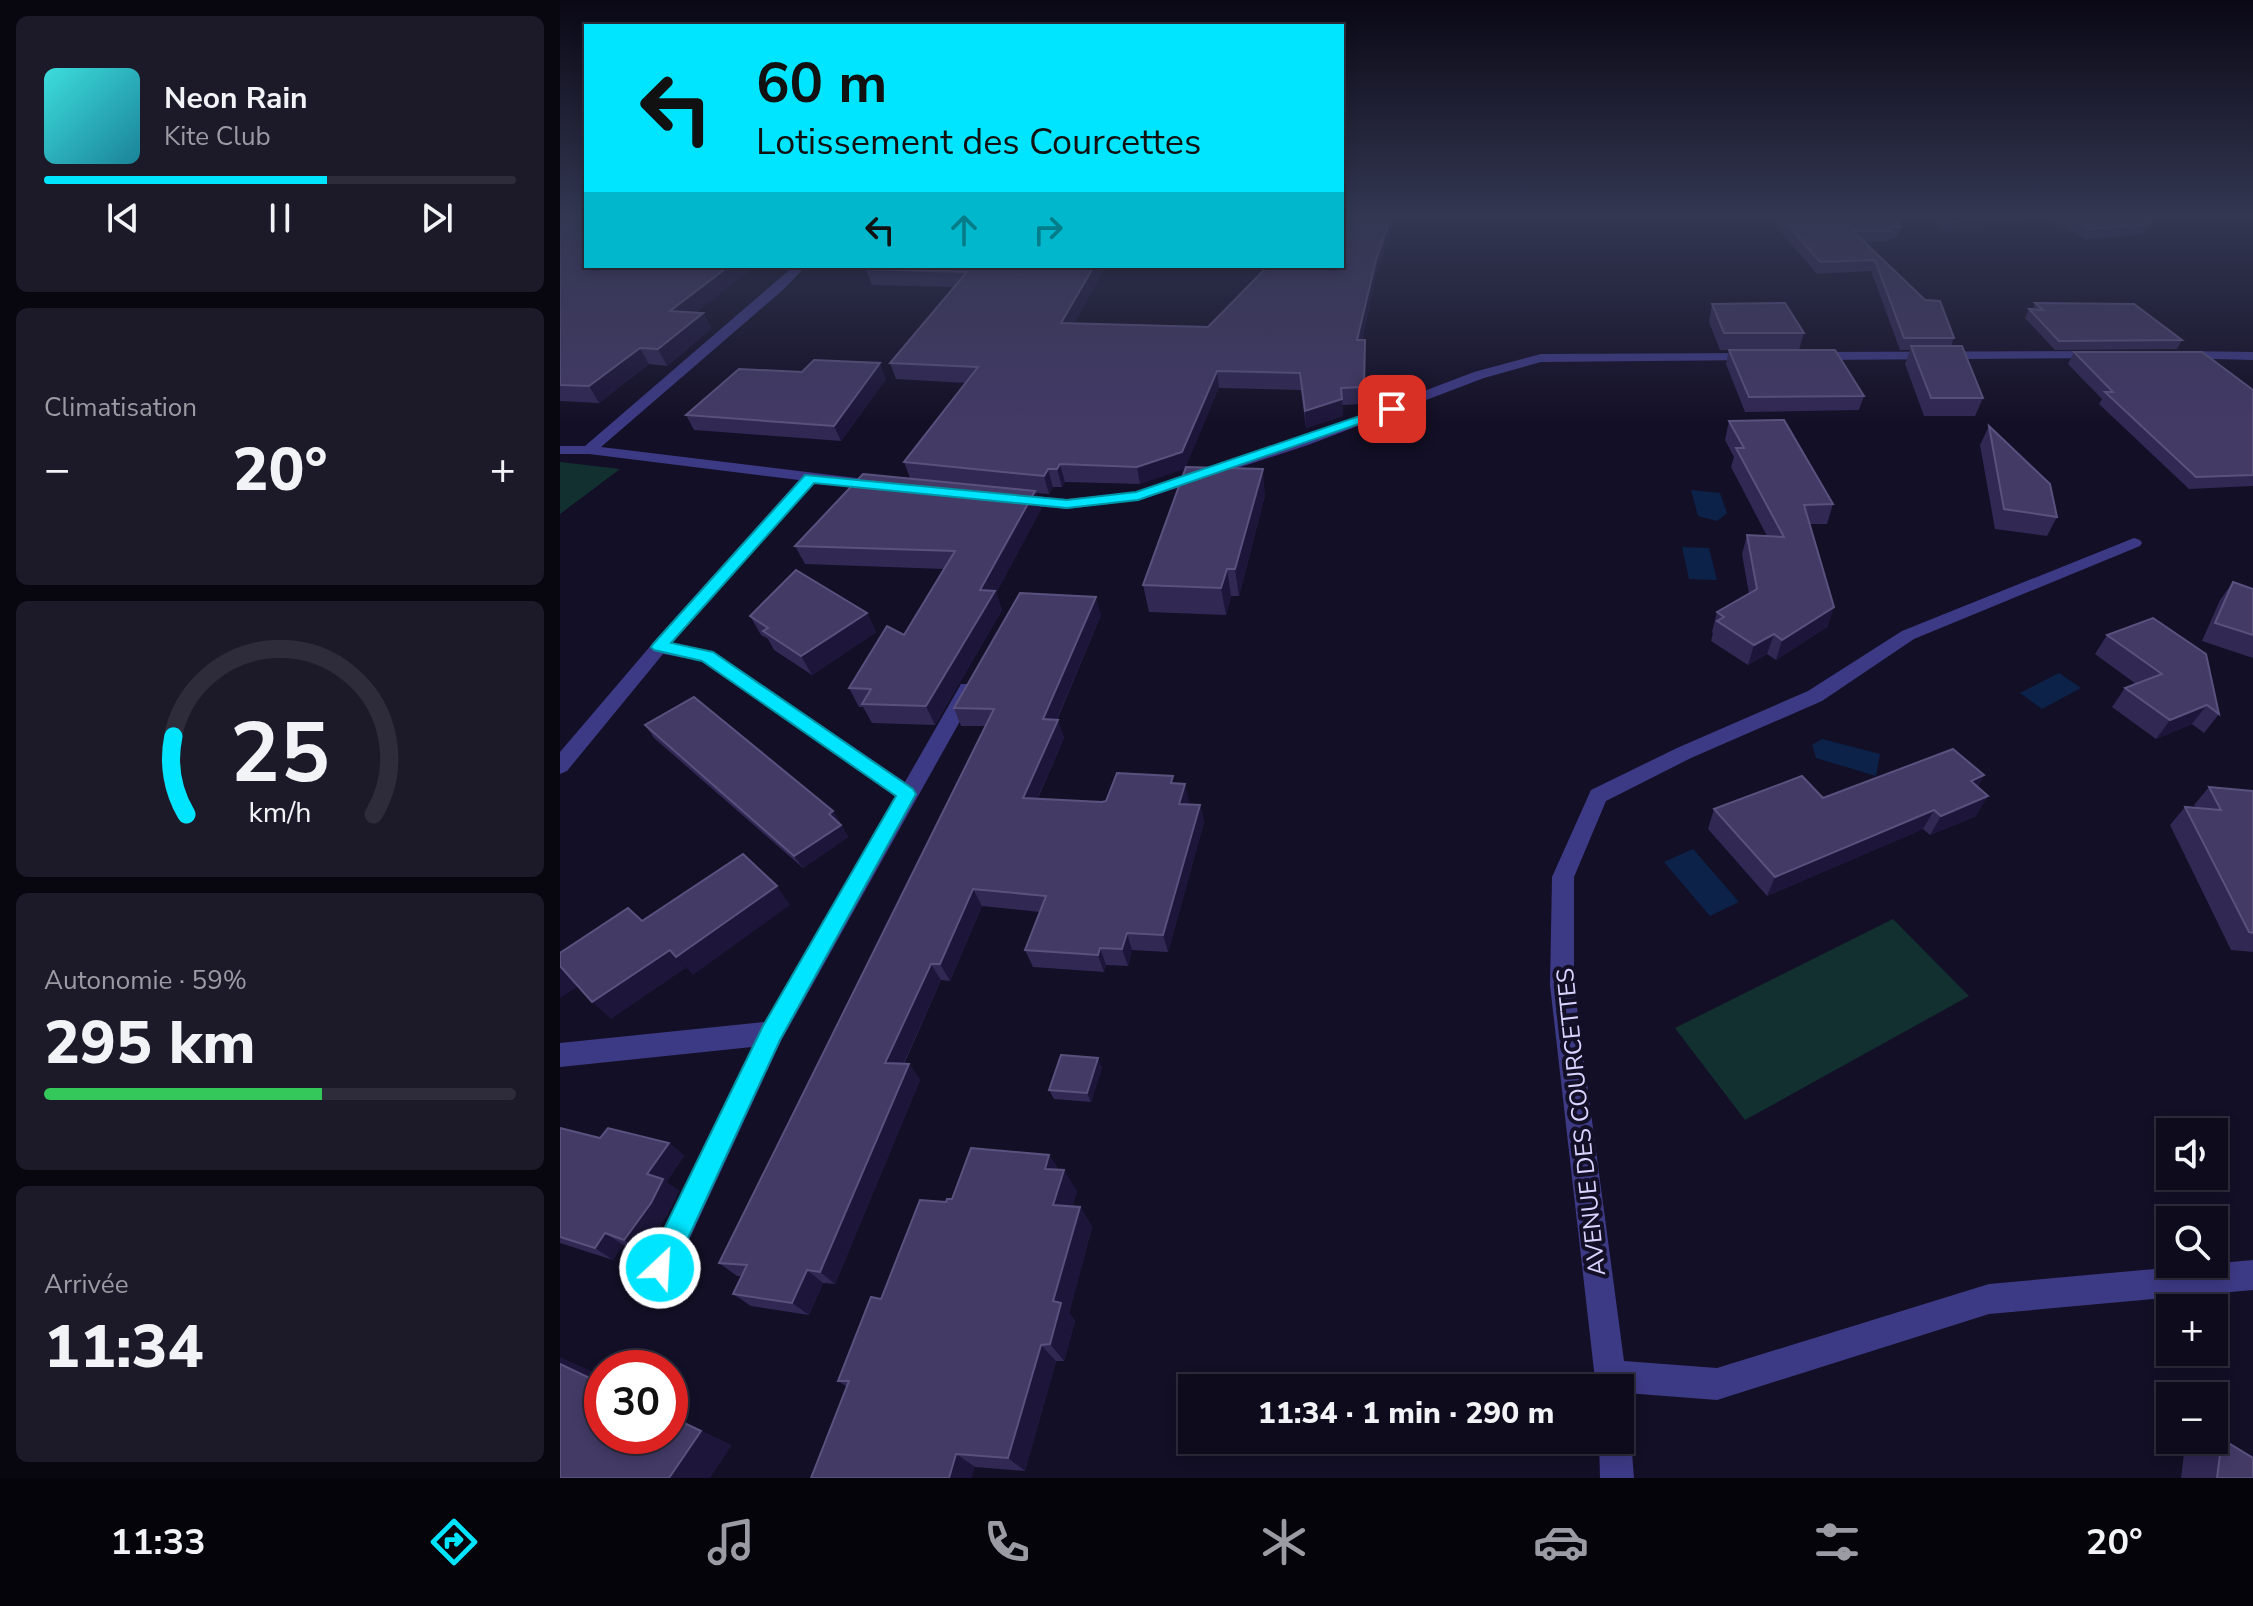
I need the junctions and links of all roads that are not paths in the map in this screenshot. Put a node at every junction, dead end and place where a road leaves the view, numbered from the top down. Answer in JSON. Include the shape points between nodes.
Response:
{"nodes":[{"id":1,"x":781,"y":286,"type":"edge"},
{"id":2,"x":2114,"y":355,"type":"edge"},
{"id":3,"x":2160,"y":355,"type":"edge"},
{"id":4,"x":2253,"y":356,"type":"edge"},
{"id":5,"x":560,"y":450,"type":"edge"},
{"id":6,"x":589,"y":450,"type":"junction"},
{"id":7,"x":810,"y":478,"type":"junction"},
{"id":8,"x":902,"y":488,"type":"edge"},
{"id":9,"x":993,"y":497,"type":"edge"},
{"id":10,"x":2134,"y":543,"type":"dead end"},
{"id":11,"x":659,"y":647,"type":"junction"},
{"id":12,"x":977,"y":673,"type":"edge"},
{"id":13,"x":560,"y":766,"type":"edge"},
{"id":14,"x":907,"y":794,"type":"junction"},
{"id":15,"x":772,"y":1033,"type":"junction"},
{"id":16,"x":560,"y":1055,"type":"edge"},
{"id":17,"x":660,"y":1268,"type":"dead end"},
{"id":18,"x":2253,"y":1275,"type":"edge"},
{"id":19,"x":1610,"y":1374,"type":"edge"},
{"id":20,"x":1634,"y":1382,"type":"edge"},
{"id":21,"x":1616,"y":1454,"type":"edge"},
{"id":22,"x":1617,"y":1478,"type":"edge"}],
"edges":[{"from":1,"to":6,"type":"street"},
{"from":2,"to":9,"type":"street","via":[[1541,358],[1479,375],[1303,442],[1138,496],[1067,504]]},
{"from":3,"to":4,"type":"street"},
{"from":5,"to":6,"type":"street"},
{"from":6,"to":7,"type":"street"},
{"from":7,"to":8,"type":"street"},
{"from":7,"to":11,"type":"street"},
{"from":10,"to":19,"type":"street","name":"AVENUE DES COURCETTES","via":[[1908,635],[1815,696],[1598,796],[1563,877],[1562,985]]},
{"from":11,"to":13,"type":"street"},
{"from":11,"to":14,"type":"street","via":[[707,656]]},
{"from":12,"to":14,"type":"street"},
{"from":14,"to":15,"type":"street"},
{"from":15,"to":16,"type":"street"},
{"from":15,"to":17,"type":"street"},
{"from":18,"to":20,"type":"street","name":"AVENUE DES COURCETTES","via":[[1989,1299],[1717,1384]]},
{"from":21,"to":22,"type":"street"}]}
